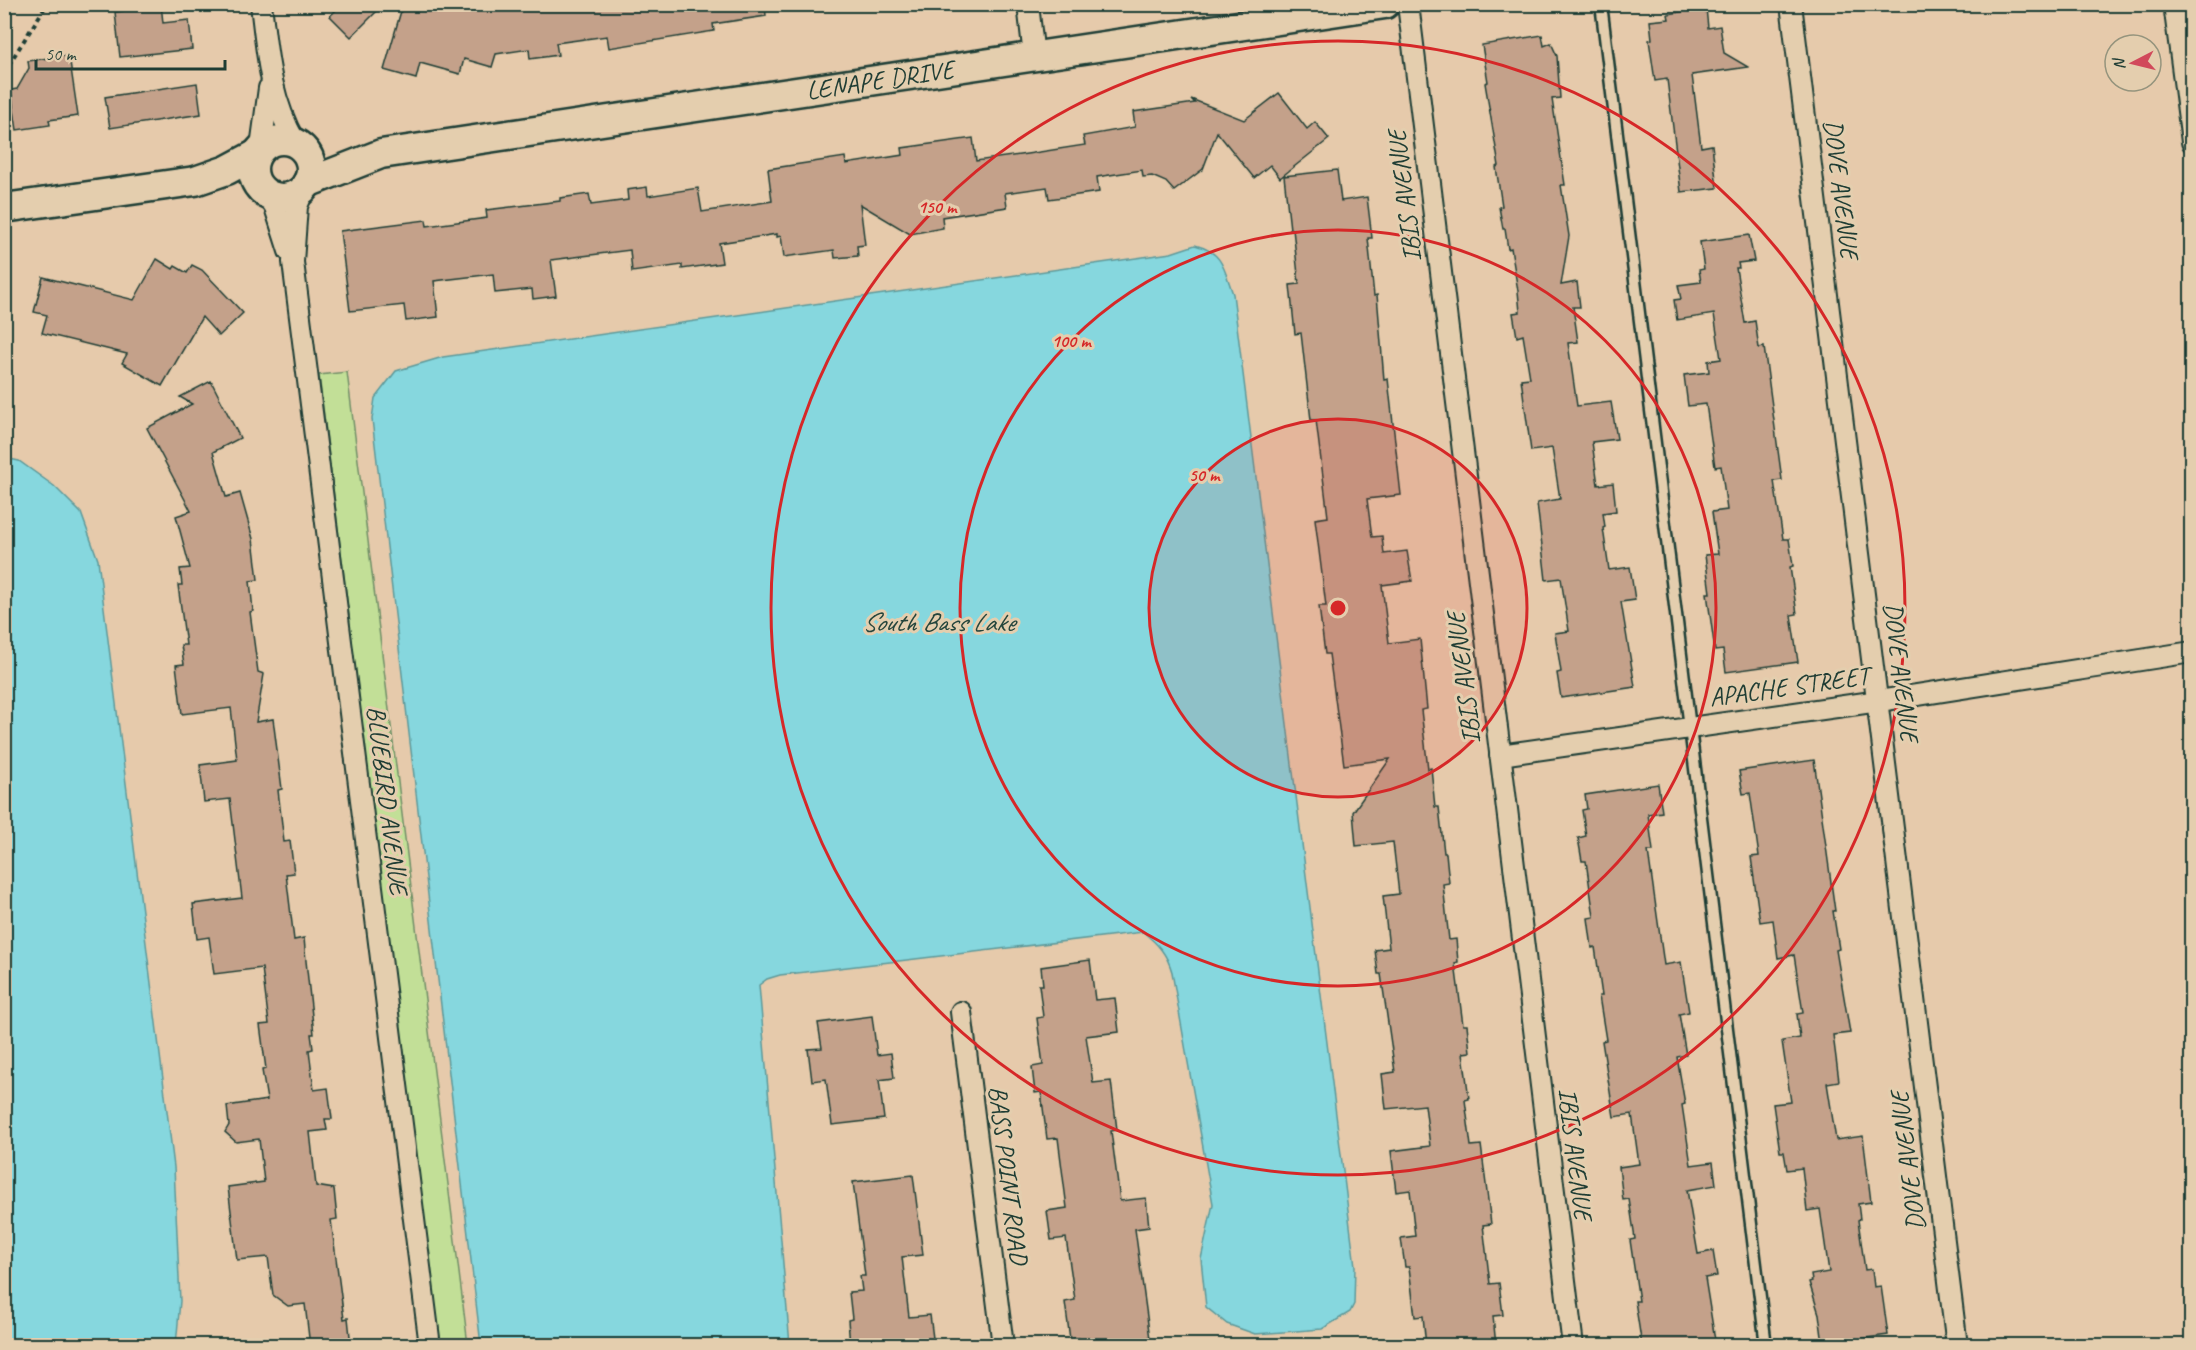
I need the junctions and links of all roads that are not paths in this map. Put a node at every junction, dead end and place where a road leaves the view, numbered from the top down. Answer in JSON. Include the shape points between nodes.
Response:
{"nodes":[{"id":1,"x":261,"y":4,"type":"edge"},
{"id":2,"x":1028,"y":4,"type":"edge"},
{"id":3,"x":1385,"y":4,"type":"edge"},
{"id":4,"x":1408,"y":4,"type":"edge"},
{"id":5,"x":1601,"y":4,"type":"edge"},
{"id":6,"x":1791,"y":4,"type":"edge"},
{"id":7,"x":2174,"y":4,"type":"edge"},
{"id":8,"x":1034,"y":57,"type":"junction"},
{"id":9,"x":270,"y":79,"type":"junction"},
{"id":10,"x":2192,"y":142,"type":"edge"},
{"id":11,"x":296,"y":143,"type":"junction"},
{"id":12,"x":258,"y":151,"type":"junction"},
{"id":13,"x":375,"y":155,"type":"junction"},
{"id":14,"x":199,"y":180,"type":"junction"},
{"id":15,"x":306,"y":185,"type":"junction"},
{"id":16,"x":264,"y":191,"type":"junction"},
{"id":17,"x":4,"y":208,"type":"edge"},
{"id":18,"x":293,"y":262,"type":"junction"},
{"id":19,"x":2192,"y":652,"type":"edge"},
{"id":20,"x":1879,"y":701,"type":"junction"},
{"id":21,"x":1689,"y":728,"type":"junction"},
{"id":22,"x":1500,"y":754,"type":"junction"},
{"id":23,"x":961,"y":1011,"type":"dead end"},
{"id":24,"x":430,"y":1346,"type":"edge"},
{"id":25,"x":1003,"y":1346,"type":"edge"},
{"id":26,"x":1573,"y":1346,"type":"edge"},
{"id":27,"x":1766,"y":1346,"type":"edge"},
{"id":28,"x":1957,"y":1346,"type":"edge"}],
"edges":[{"from":1,"to":9,"type":"street"},
{"from":2,"to":8,"type":"street"},
{"from":3,"to":8,"type":"street","name":"LENAPE DRIVE"},
{"from":4,"to":22,"type":"street","name":"IBIS AVENUE"},
{"from":5,"to":21,"type":"lane"},
{"from":6,"to":20,"type":"street","name":"DOVE AVENUE"},
{"from":7,"to":10,"type":"street"},
{"from":8,"to":13,"type":"street","name":"LENAPE DRIVE"},
{"from":9,"to":11,"type":"street"},
{"from":9,"to":12,"type":"street"},
{"from":11,"to":12,"type":"street","via":[[277,139]]},
{"from":11,"to":13,"type":"street","name":"LENAPE DRIVE"},
{"from":11,"to":15,"type":"street","via":[[311,164]]},
{"from":12,"to":14,"type":"street","via":[[227,170]]},
{"from":12,"to":16,"type":"street","via":[[253,173]]},
{"from":13,"to":15,"type":"street","name":"LENAPE DRIVE"},
{"from":14,"to":16,"type":"street"},
{"from":14,"to":17,"type":"street"},
{"from":15,"to":16,"type":"street","via":[[294,196],[284,198]]},
{"from":15,"to":18,"type":"street","name":"BLUEBIRD AVENUE","via":[[297,206]]},
{"from":16,"to":18,"type":"street","name":"BLUEBIRD AVENUE","via":[[275,207]]},
{"from":18,"to":24,"type":"street","name":"BLUEBIRD AVENUE"},
{"from":19,"to":20,"type":"street","name":"APACHE STREET"},
{"from":20,"to":21,"type":"street","name":"APACHE STREET"},
{"from":20,"to":28,"type":"street","name":"DOVE AVENUE"},
{"from":21,"to":22,"type":"street","name":"APACHE STREET"},
{"from":21,"to":27,"type":"lane"},
{"from":22,"to":26,"type":"street","name":"IBIS AVENUE"},
{"from":23,"to":25,"type":"street","name":"BASS POINT ROAD"}]}
